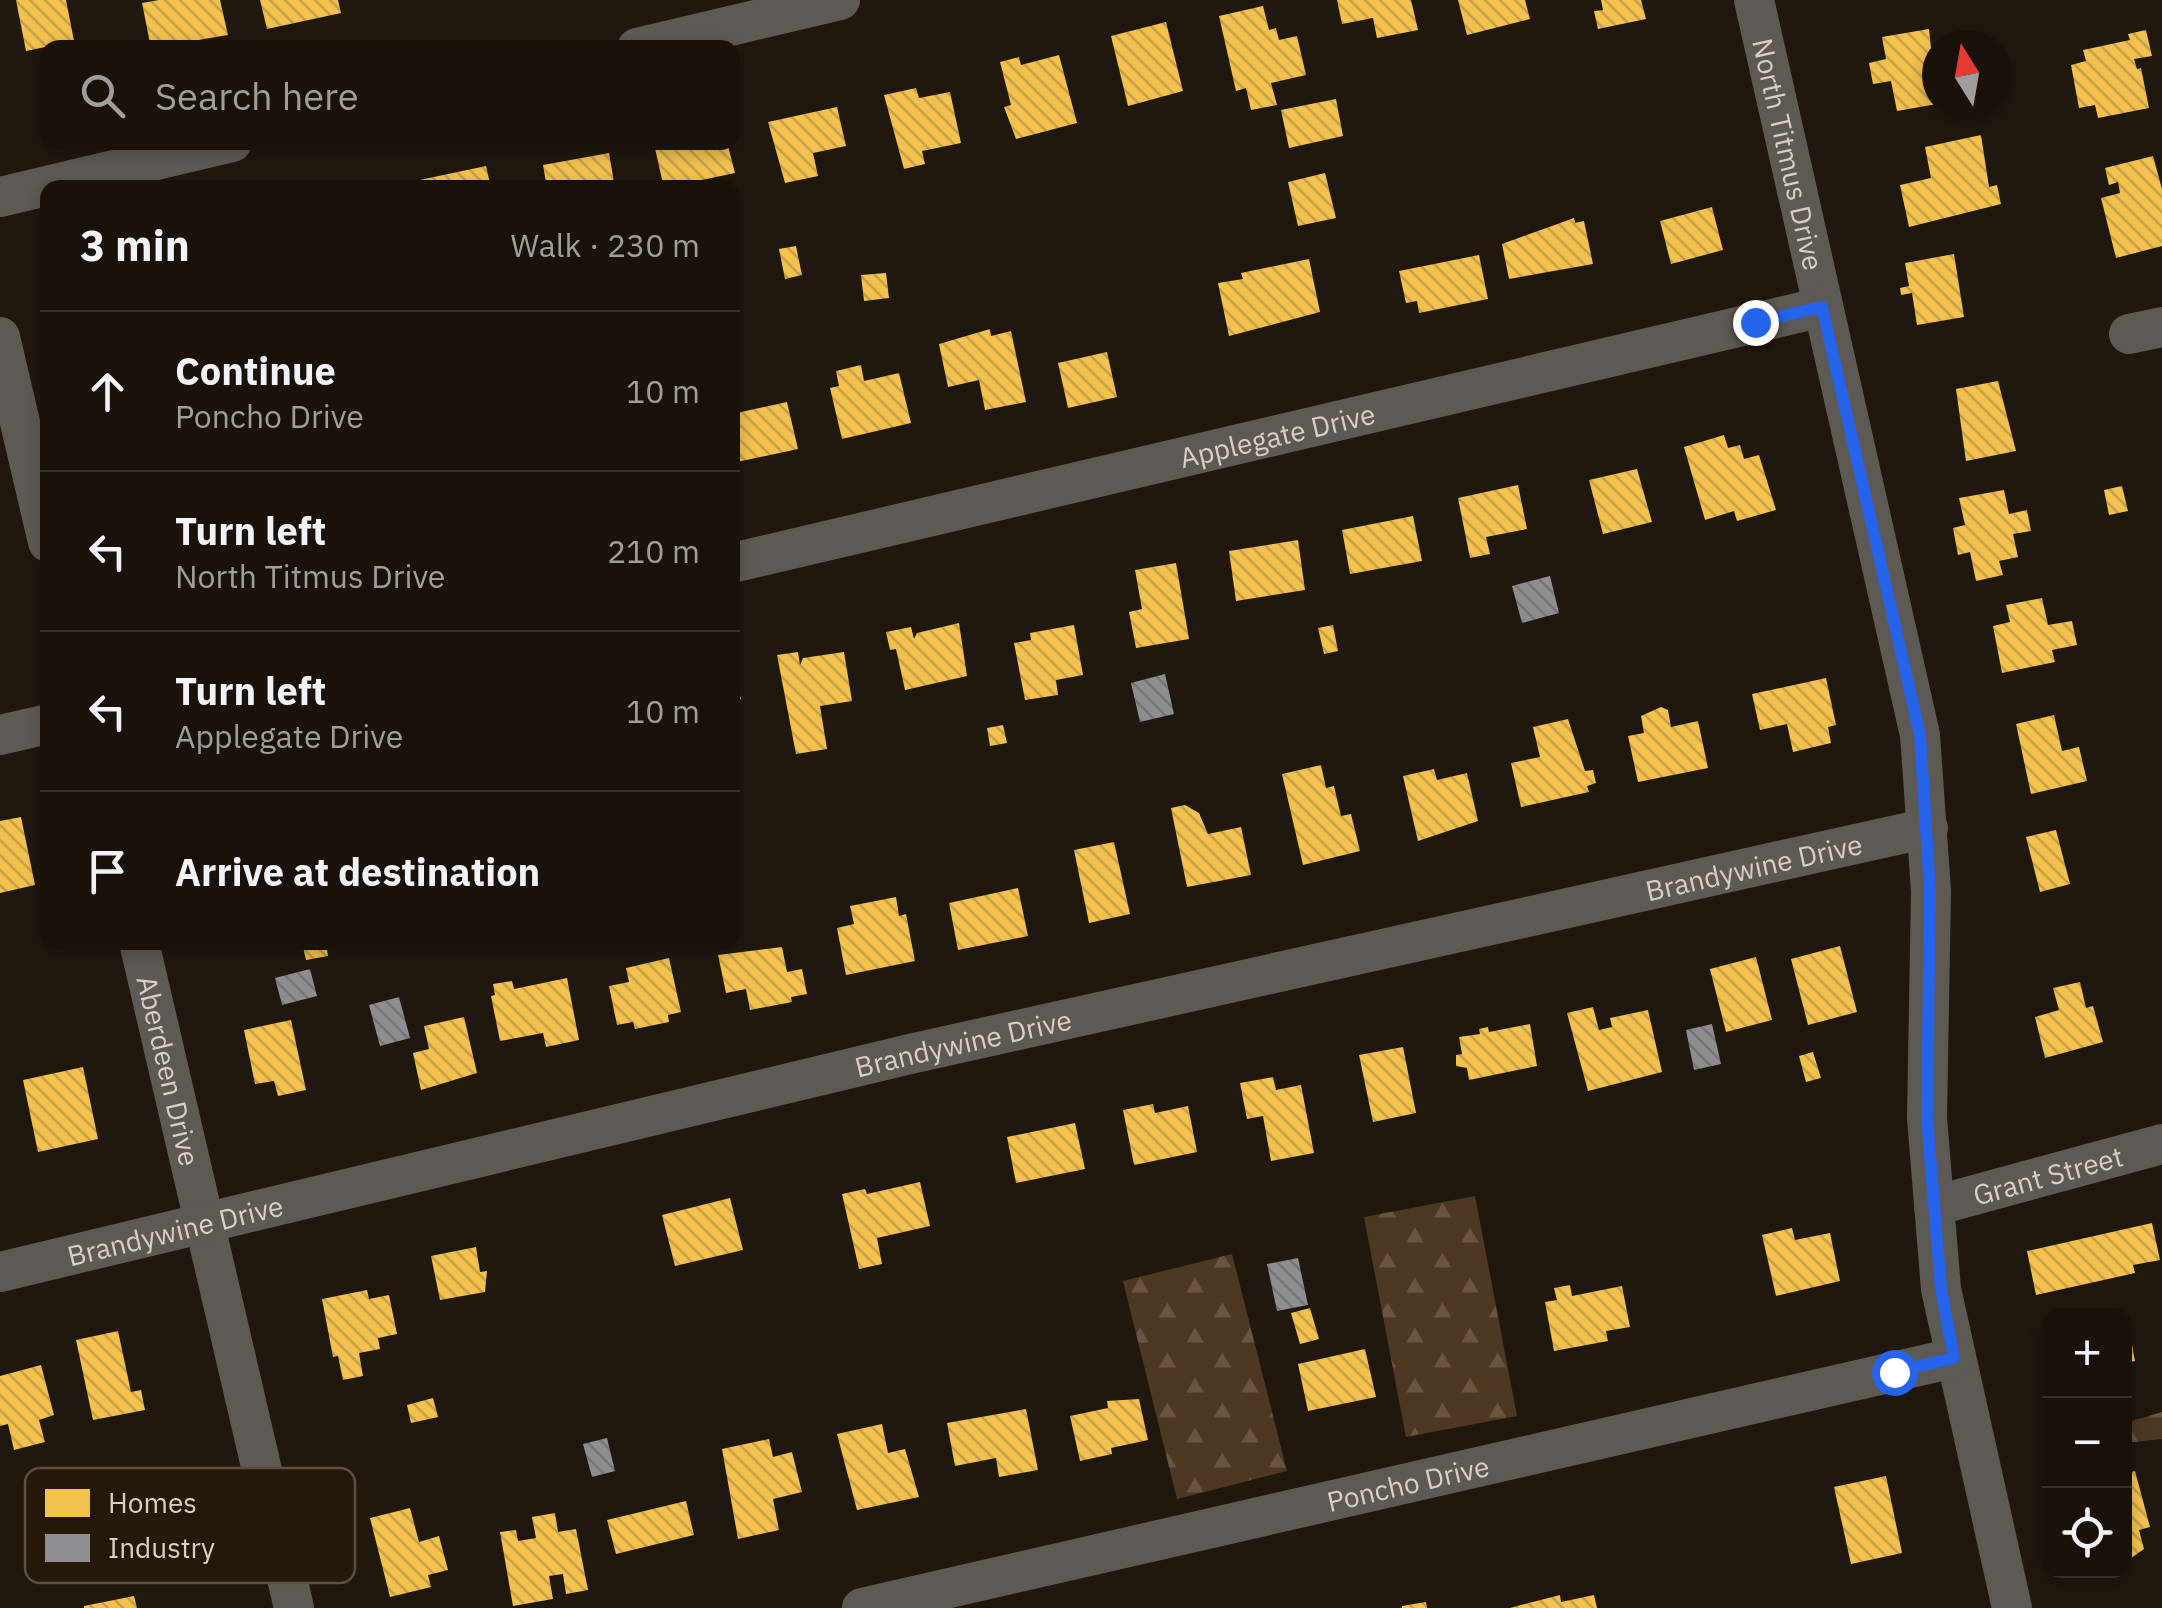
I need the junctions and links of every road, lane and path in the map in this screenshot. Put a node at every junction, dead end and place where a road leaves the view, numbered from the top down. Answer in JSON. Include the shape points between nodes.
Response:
{"nodes":[{"id":1,"x":840,"y":0,"type":"edge"},
{"id":2,"x":1754,"y":0,"type":"edge"},
{"id":3,"x":671,"y":40,"type":"edge"},
{"id":4,"x":198,"y":150,"type":"edge"},
{"id":5,"x":72,"y":180,"type":"edge"},
{"id":6,"x":40,"y":188,"type":"edge"},
{"id":7,"x":0,"y":197,"type":"edge"},
{"id":8,"x":1822,"y":307,"type":"junction"},
{"id":9,"x":0,"y":337,"type":"edge"},
{"id":10,"x":40,"y":508,"type":"edge"},
{"id":11,"x":740,"y":561,"type":"edge"},
{"id":12,"x":40,"y":726,"type":"edge"},
{"id":13,"x":0,"y":735,"type":"edge"},
{"id":14,"x":1928,"y":828,"type":"junction"},
{"id":15,"x":141,"y":950,"type":"edge"},
{"id":16,"x":2162,"y":1144,"type":"edge"},
{"id":17,"x":1934,"y":1206,"type":"junction"},
{"id":18,"x":206,"y":1224,"type":"junction"},
{"id":19,"x":0,"y":1272,"type":"edge"},
{"id":20,"x":1954,"y":1358,"type":"junction"},
{"id":21,"x":262,"y":1468,"type":"edge"},
{"id":22,"x":288,"y":1583,"type":"edge"},
{"id":23,"x":294,"y":1608,"type":"edge"},
{"id":24,"x":862,"y":1608,"type":"edge"},
{"id":25,"x":2012,"y":1608,"type":"edge"}],
"edges":[{"from":1,"to":3,"type":"street"},
{"from":2,"to":8,"type":"street","name":"North Titmus Drive"},
{"from":4,"to":5,"type":"street"},
{"from":6,"to":7,"type":"street"},
{"from":8,"to":11,"type":"street","name":"Applegate Drive"},
{"from":8,"to":14,"type":"street","name":"North Titmus Drive","via":[[1920,735]]},
{"from":9,"to":10,"type":"street"},
{"from":12,"to":13,"type":"street"},
{"from":14,"to":17,"type":"street","name":"North Titmus Drive","via":[[1927,1118]]},
{"from":14,"to":18,"type":"street","name":"Brandywine Drive","via":[[910,1054]]},
{"from":15,"to":18,"type":"street","name":"Aberdeen Drive"},
{"from":16,"to":17,"type":"street","name":"Grant Street"},
{"from":17,"to":20,"type":"street","name":"North Titmus Drive"},
{"from":18,"to":19,"type":"street","name":"Brandywine Drive"},
{"from":18,"to":21,"type":"street","name":"Aberdeen Drive"},
{"from":20,"to":24,"type":"street","name":"Poncho Drive"},
{"from":20,"to":25,"type":"street","name":"North Titmus Drive"},
{"from":22,"to":23,"type":"street","name":"Aberdeen Drive"}]}
